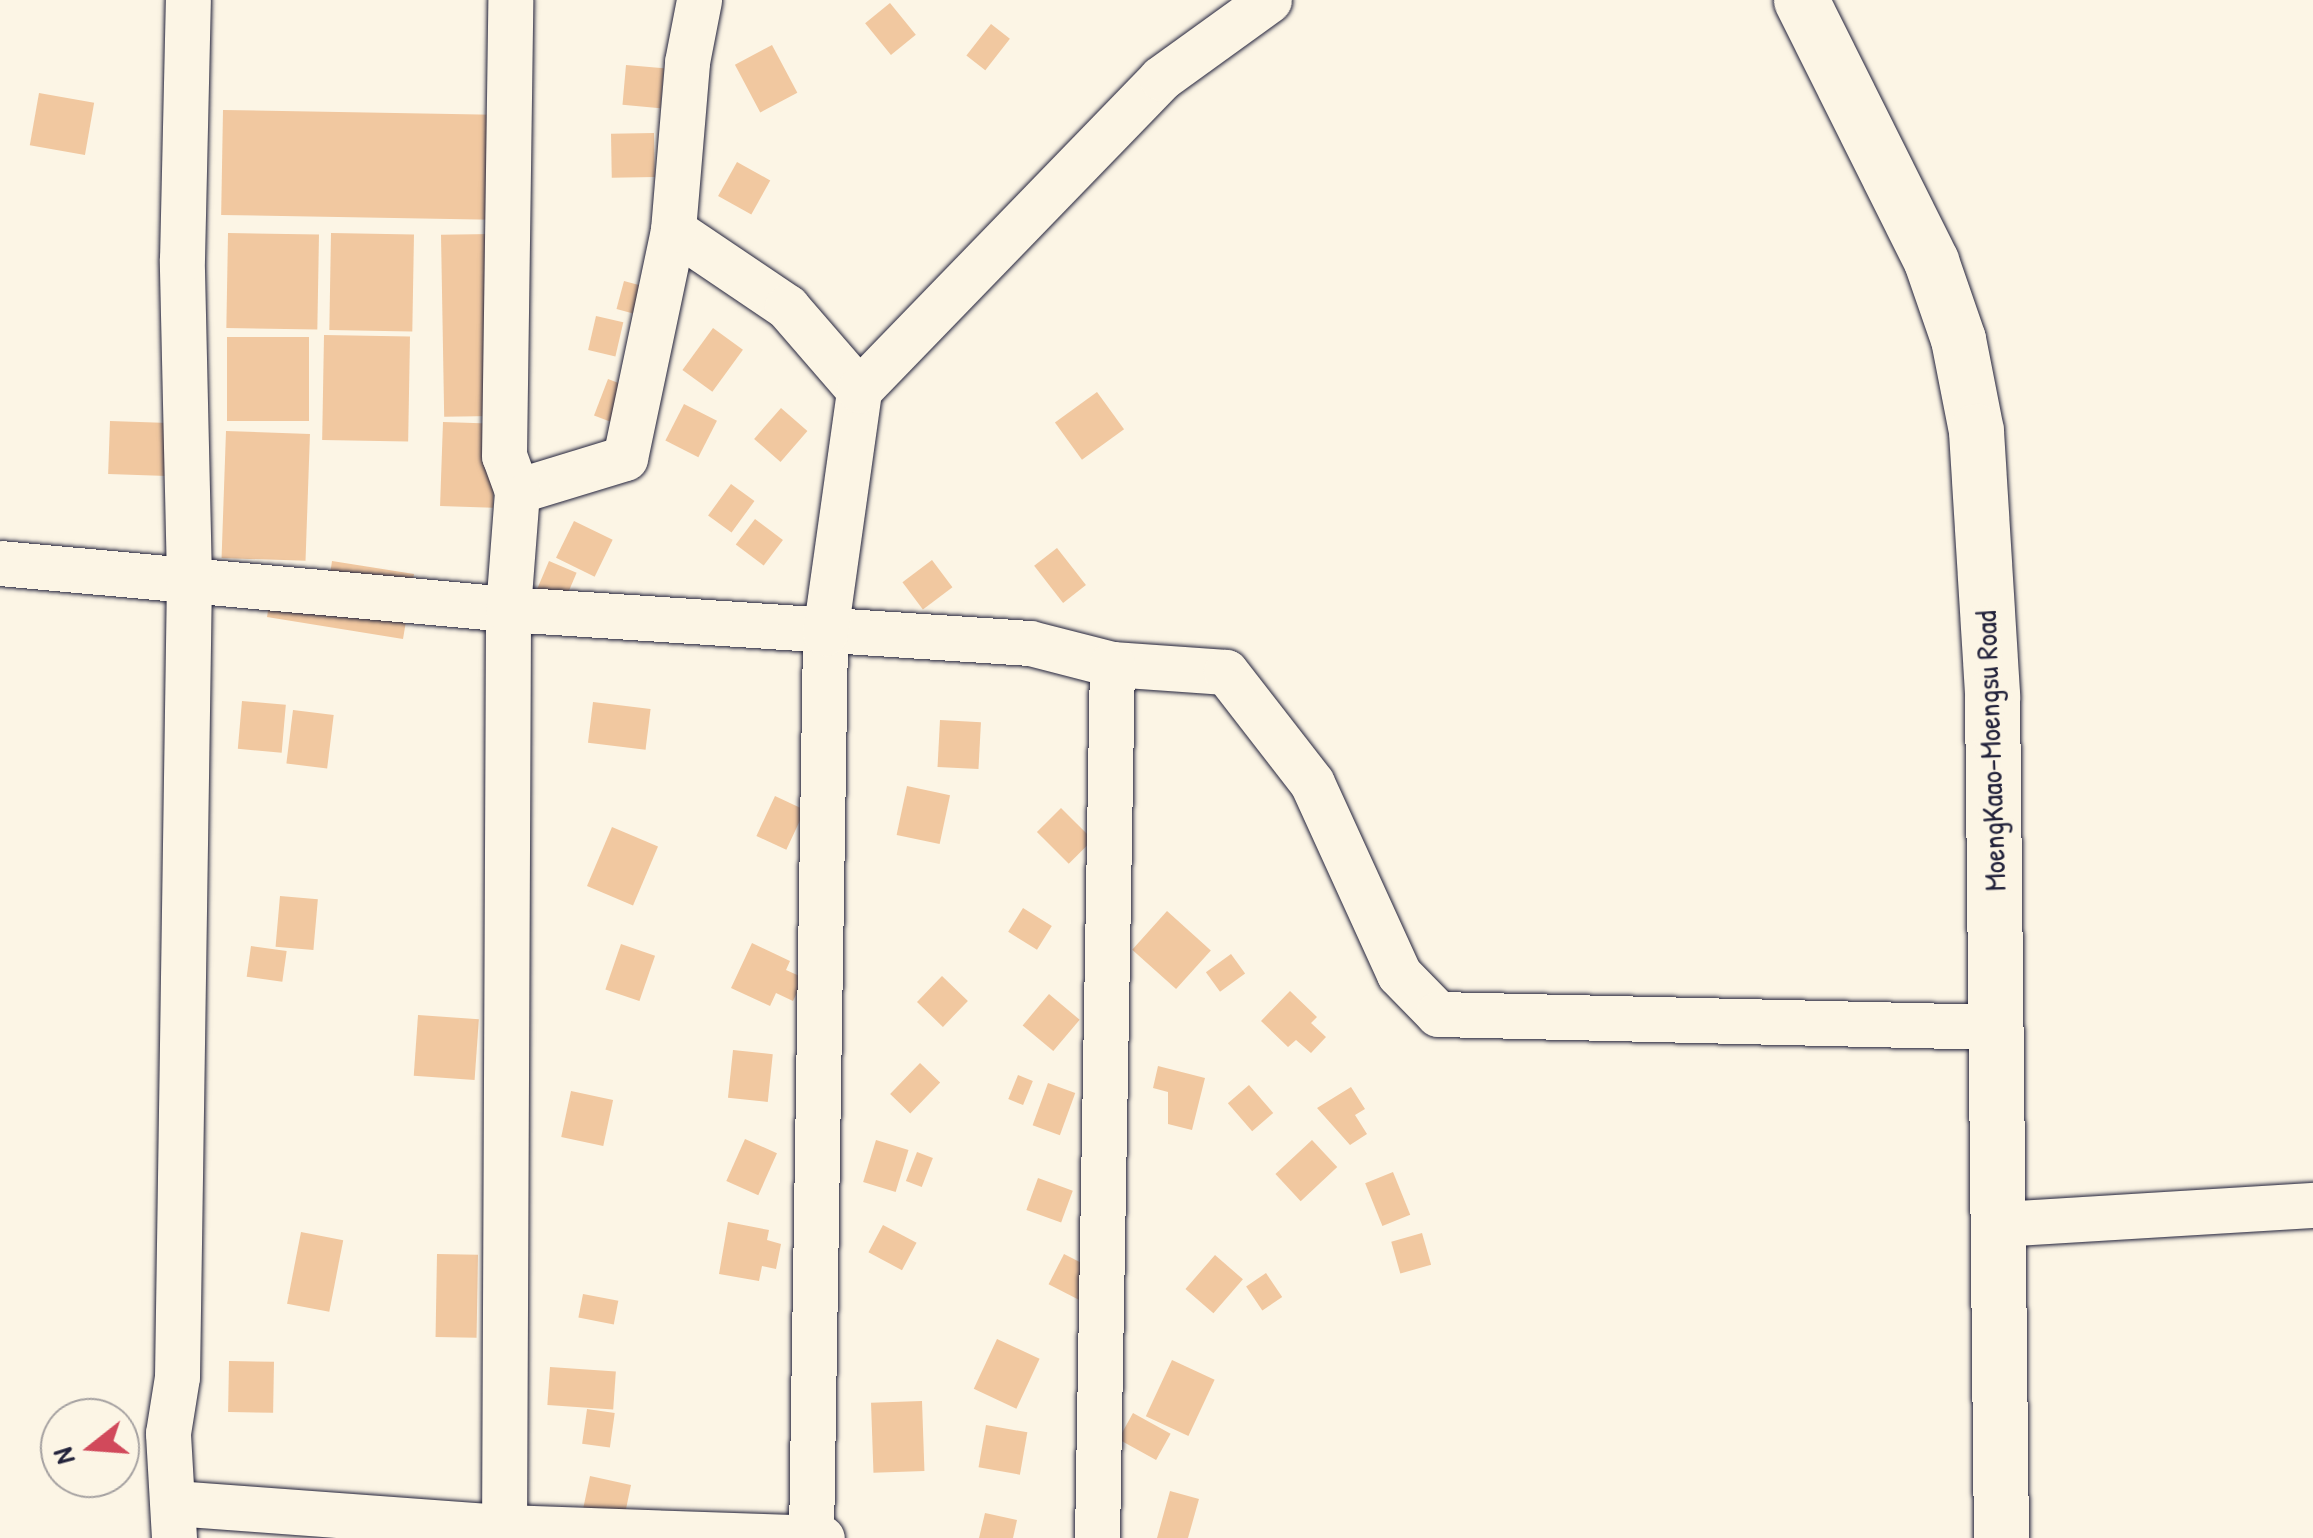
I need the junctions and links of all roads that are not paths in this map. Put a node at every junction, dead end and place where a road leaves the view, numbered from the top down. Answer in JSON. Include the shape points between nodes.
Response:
{"nodes":[{"id":1,"x":188,"y":0,"type":"edge"},
{"id":2,"x":510,"y":0,"type":"edge"},
{"id":3,"x":699,"y":0,"type":"edge"},
{"id":4,"x":1269,"y":0,"type":"edge"},
{"id":5,"x":1801,"y":0,"type":"edge"},
{"id":6,"x":673,"y":230,"type":"junction"},
{"id":7,"x":859,"y":390,"type":"junction"},
{"id":8,"x":518,"y":491,"type":"junction"},
{"id":9,"x":0,"y":564,"type":"edge"},
{"id":10,"x":188,"y":579,"type":"junction"},
{"id":11,"x":508,"y":609,"type":"junction"},
{"id":12,"x":825,"y":633,"type":"junction"},
{"id":13,"x":1112,"y":664,"type":"junction"},
{"id":14,"x":1997,"y":1027,"type":"junction"},
{"id":15,"x":2313,"y":1205,"type":"edge"},
{"id":16,"x":2000,"y":1224,"type":"junction"},
{"id":17,"x":174,"y":1520,"type":"edge"},
{"id":18,"x":504,"y":1532,"type":"edge"},
{"id":19,"x":811,"y":1538,"type":"edge"},
{"id":20,"x":822,"y":1538,"type":"edge"},
{"id":21,"x":1098,"y":1538,"type":"edge"},
{"id":22,"x":2001,"y":1538,"type":"edge"}],
"edges":[{"from":1,"to":10,"type":"street","via":[[182,259]]},
{"from":2,"to":8,"type":"street","via":[[504,456]]},
{"from":3,"to":6,"type":"street","via":[[686,62]]},
{"from":4,"to":7,"type":"street","via":[[1161,78]]},
{"from":5,"to":14,"type":"main road","name":"MoengKaao-Moengsu Road","via":[[1931,261],[1958,339],[1972,413],[1992,696]]},
{"from":6,"to":7,"type":"street","via":[[787,307]]},
{"from":6,"to":8,"type":"street","via":[[625,458]]},
{"from":7,"to":12,"type":"street"},
{"from":8,"to":11,"type":"street"},
{"from":9,"to":10,"type":"street"},
{"from":10,"to":11,"type":"street"},
{"from":10,"to":17,"type":"street","via":[[177,1377],[168,1433]]},
{"from":11,"to":12,"type":"street"},
{"from":11,"to":18,"type":"street"},
{"from":12,"to":13,"type":"street","via":[[1030,643]]},
{"from":12,"to":19,"type":"street"},
{"from":13,"to":14,"type":"street","via":[[1226,672],[1312,783],[1400,974],[1438,1014]]},
{"from":13,"to":21,"type":"street"},
{"from":14,"to":16,"type":"main road","name":"MoengKaao-Moengsu Road"},
{"from":15,"to":16,"type":"street"},
{"from":16,"to":22,"type":"main road","name":"MoengKaao-Moengsu Road"},
{"from":17,"to":18,"type":"street"},
{"from":18,"to":19,"type":"street"},
{"from":19,"to":20,"type":"street"}]}
